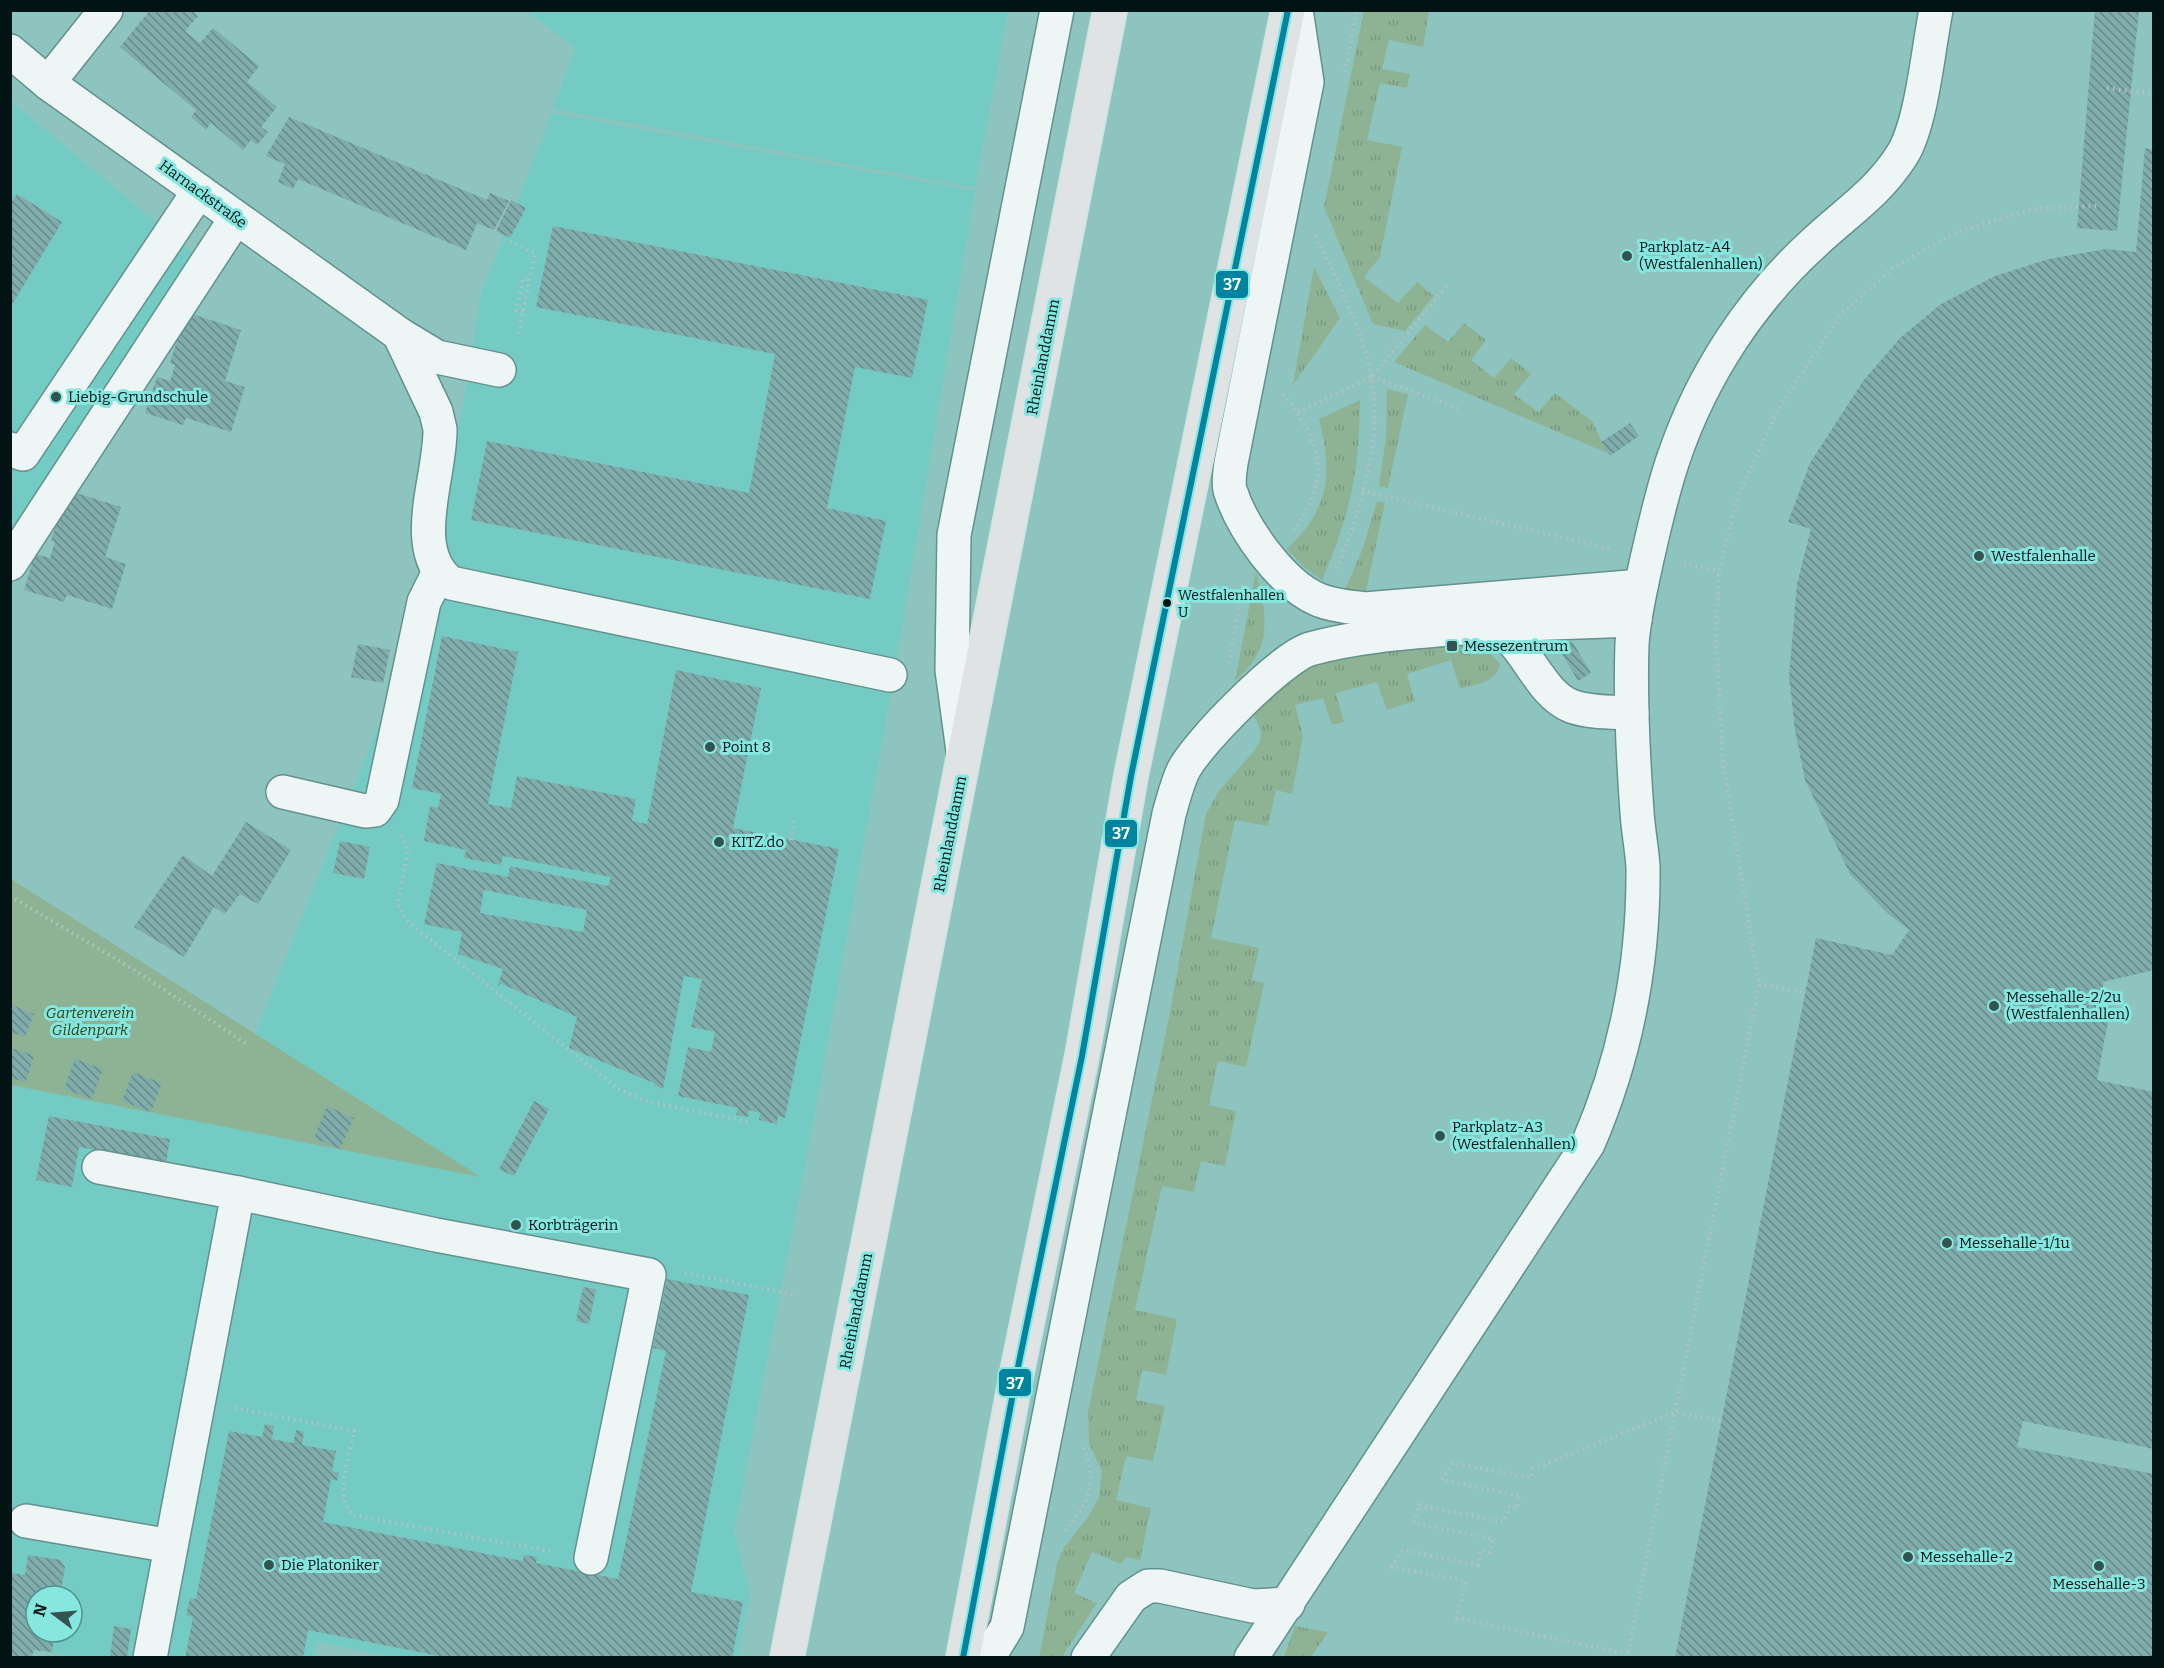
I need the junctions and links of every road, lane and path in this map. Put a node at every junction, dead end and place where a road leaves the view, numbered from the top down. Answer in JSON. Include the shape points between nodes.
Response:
{"nodes":[{"id":1,"x":106,"y":10,"type":"edge"},
{"id":2,"x":1057,"y":10,"type":"edge"},
{"id":3,"x":1110,"y":10,"type":"edge"},
{"id":4,"x":1288,"y":10,"type":"edge"},
{"id":5,"x":1296,"y":10,"type":"edge"},
{"id":6,"x":1936,"y":10,"type":"edge"},
{"id":7,"x":10,"y":51,"type":"edge"},
{"id":8,"x":48,"y":83,"type":"junction"},
{"id":9,"x":2107,"y":88,"type":"dead end"},
{"id":10,"x":2154,"y":94,"type":"edge"},
{"id":11,"x":199,"y":191,"type":"junction"},
{"id":12,"x":2097,"y":206,"type":"dead end"},
{"id":13,"x":236,"y":218,"type":"junction"},
{"id":14,"x":1314,"y":233,"type":"dead end"},
{"id":15,"x":510,"y":242,"type":"dead end"},
{"id":16,"x":527,"y":280,"type":"dead end"},
{"id":17,"x":1447,"y":286,"type":"dead end"},
{"id":18,"x":523,"y":311,"type":"junction"},
{"id":19,"x":399,"y":334,"type":"junction"},
{"id":20,"x":517,"y":341,"type":"dead end"},
{"id":21,"x":499,"y":370,"type":"dead end"},
{"id":22,"x":1372,"y":377,"type":"junction"},
{"id":23,"x":1458,"y":408,"type":"dead end"},
{"id":24,"x":1298,"y":412,"type":"dead end"},
{"id":25,"x":10,"y":449,"type":"edge"},
{"id":26,"x":1362,"y":490,"type":"junction"},
{"id":27,"x":10,"y":564,"type":"edge"},
{"id":28,"x":1644,"y":571,"type":"junction"},
{"id":29,"x":1719,"y":571,"type":"junction"},
{"id":30,"x":438,"y":574,"type":"junction"},
{"id":31,"x":1319,"y":600,"type":"junction"},
{"id":32,"x":1635,"y":620,"type":"junction"},
{"id":33,"x":1495,"y":625,"type":"junction"},
{"id":34,"x":890,"y":675,"type":"dead end"},
{"id":35,"x":1632,"y":713,"type":"junction"},
{"id":36,"x":964,"y":761,"type":"junction"},
{"id":37,"x":283,"y":792,"type":"dead end"},
{"id":38,"x":382,"y":800,"type":"junction"},
{"id":39,"x":795,"y":817,"type":"dead end"},
{"id":40,"x":791,"y":840,"type":"dead end"},
{"id":41,"x":10,"y":896,"type":"edge"},
{"id":42,"x":1759,"y":984,"type":"junction"},
{"id":43,"x":1806,"y":993,"type":"dead end"},
{"id":44,"x":247,"y":1044,"type":"dead end"},
{"id":45,"x":748,"y":1122,"type":"dead end"},
{"id":46,"x":99,"y":1167,"type":"dead end"},
{"id":47,"x":238,"y":1193,"type":"junction"},
{"id":48,"x":689,"y":1274,"type":"dead end"},
{"id":49,"x":796,"y":1295,"type":"dead end"},
{"id":50,"x":199,"y":1401,"type":"junction"},
{"id":51,"x":1675,"y":1412,"type":"junction"},
{"id":52,"x":1721,"y":1421,"type":"dead end"},
{"id":53,"x":26,"y":1521,"type":"dead end"},
{"id":54,"x":171,"y":1546,"type":"junction"},
{"id":55,"x":591,"y":1558,"type":"joint"},
{"id":56,"x":1288,"y":1604,"type":"junction"},
{"id":57,"x":1628,"y":1656,"type":"edge"},
{"id":58,"x":150,"y":1658,"type":"edge"},
{"id":59,"x":787,"y":1658,"type":"edge"},
{"id":60,"x":963,"y":1658,"type":"edge"},
{"id":61,"x":988,"y":1658,"type":"edge"},
{"id":62,"x":1088,"y":1658,"type":"edge"},
{"id":63,"x":1251,"y":1658,"type":"edge"}],
"edges":[{"from":1,"to":8,"type":"street"},
{"from":2,"to":36,"type":"street","via":[[954,535],[952,670]]},
{"from":3,"to":36,"type":"main road","name":"Rheinlanddamm"},
{"from":4,"to":60,"type":"main road","via":[[1131,776],[1082,1056]]},
{"from":5,"to":31,"type":"street","via":[[1307,82],[1231,462],[1229,489],[1253,537],[1292,583]]},
{"from":6,"to":28,"type":"street","via":[[1914,126],[1904,153],[1870,196],[1816,240],[1765,293],[1718,361],[1674,456]]},
{"from":7,"to":8,"type":"street","name":"Harnackstraße"},
{"from":8,"to":11,"type":"street","name":"Harnackstraße"},
{"from":9,"to":10,"type":"path"},
{"from":11,"to":13,"type":"street","name":"Harnackstraße"},
{"from":11,"to":25,"type":"street","via":[[23,454]]},
{"from":12,"to":29,"type":"path","via":[[2034,209],[1957,232],[1894,266],[1842,313],[1779,408],[1738,496]]},
{"from":13,"to":19,"type":"street","name":"Harnackstraße"},
{"from":13,"to":27,"type":"street"},
{"from":14,"to":22,"type":"path","via":[[1349,309]]},
{"from":15,"to":18,"type":"path","via":[[535,253]]},
{"from":16,"to":18,"type":"path","via":[[523,279],[516,310]]},
{"from":17,"to":22,"type":"path"},
{"from":18,"to":20,"type":"path"},
{"from":19,"to":21,"type":"street","name":"Harnackstraße","via":[[437,357]]},
{"from":19,"to":30,"type":"street","via":[[436,412],[440,429],[428,538],[430,559]]},
{"from":22,"to":23,"type":"path"},
{"from":22,"to":24,"type":"path"},
{"from":22,"to":26,"type":"path","via":[[1374,437]]},
{"from":26,"to":28,"type":"path"},
{"from":26,"to":31,"type":"path","via":[[1346,548],[1334,578]]},
{"from":28,"to":29,"type":"path"},
{"from":28,"to":31,"type":"street","via":[[1365,609]]},
{"from":28,"to":32,"type":"street"},
{"from":29,"to":42,"type":"path","via":[[1716,636],[1723,763]]},
{"from":30,"to":34,"type":"street","via":[[451,583]]},
{"from":30,"to":38,"type":"street","via":[[423,602]]},
{"from":32,"to":33,"type":"street"},
{"from":32,"to":35,"type":"street"},
{"from":33,"to":35,"type":"street","via":[[1522,649],[1544,684],[1561,700],[1573,706]]},
{"from":33,"to":61,"type":"street","via":[[1356,640],[1299,654],[1236,706],[1184,769],[1166,825],[1007,1627]]},
{"from":35,"to":56,"type":"street","via":[[1643,912],[1632,1007],[1608,1097],[1588,1144]]},
{"from":36,"to":59,"type":"main road","name":"Rheinlanddamm"},
{"from":37,"to":38,"type":"street","via":[[365,811],[375,810]]},
{"from":38,"to":45,"type":"path","via":[[408,849],[398,904],[407,921],[616,1088],[646,1101]]},
{"from":39,"to":40,"type":"path"},
{"from":41,"to":44,"type":"path","via":[[131,968]]},
{"from":42,"to":43,"type":"path"},
{"from":42,"to":51,"type":"path"},
{"from":46,"to":47,"type":"street"},
{"from":47,"to":50,"type":"street"},
{"from":47,"to":55,"type":"street","via":[[649,1275]]},
{"from":48,"to":49,"type":"path"},
{"from":50,"to":54,"type":"street"},
{"from":50,"to":55,"type":"path","via":[[354,1431],[342,1495],[352,1515]]},
{"from":51,"to":52,"type":"path"},
{"from":51,"to":57,"type":"path"},
{"from":51,"to":57,"type":"path","via":[[1533,1469],[1531,1478],[1453,1463],[1442,1480],[1520,1496],[1517,1509],[1509,1507],[1504,1522],[1419,1505],[1414,1523],[1493,1539],[1490,1552],[1481,1550],[1478,1565],[1402,1550],[1392,1567],[1466,1581],[1457,1618]]},
{"from":53,"to":54,"type":"street"},
{"from":54,"to":58,"type":"street"},
{"from":56,"to":62,"type":"street","via":[[1253,1606],[1148,1586],[1131,1597]]},
{"from":56,"to":63,"type":"street"}]}
